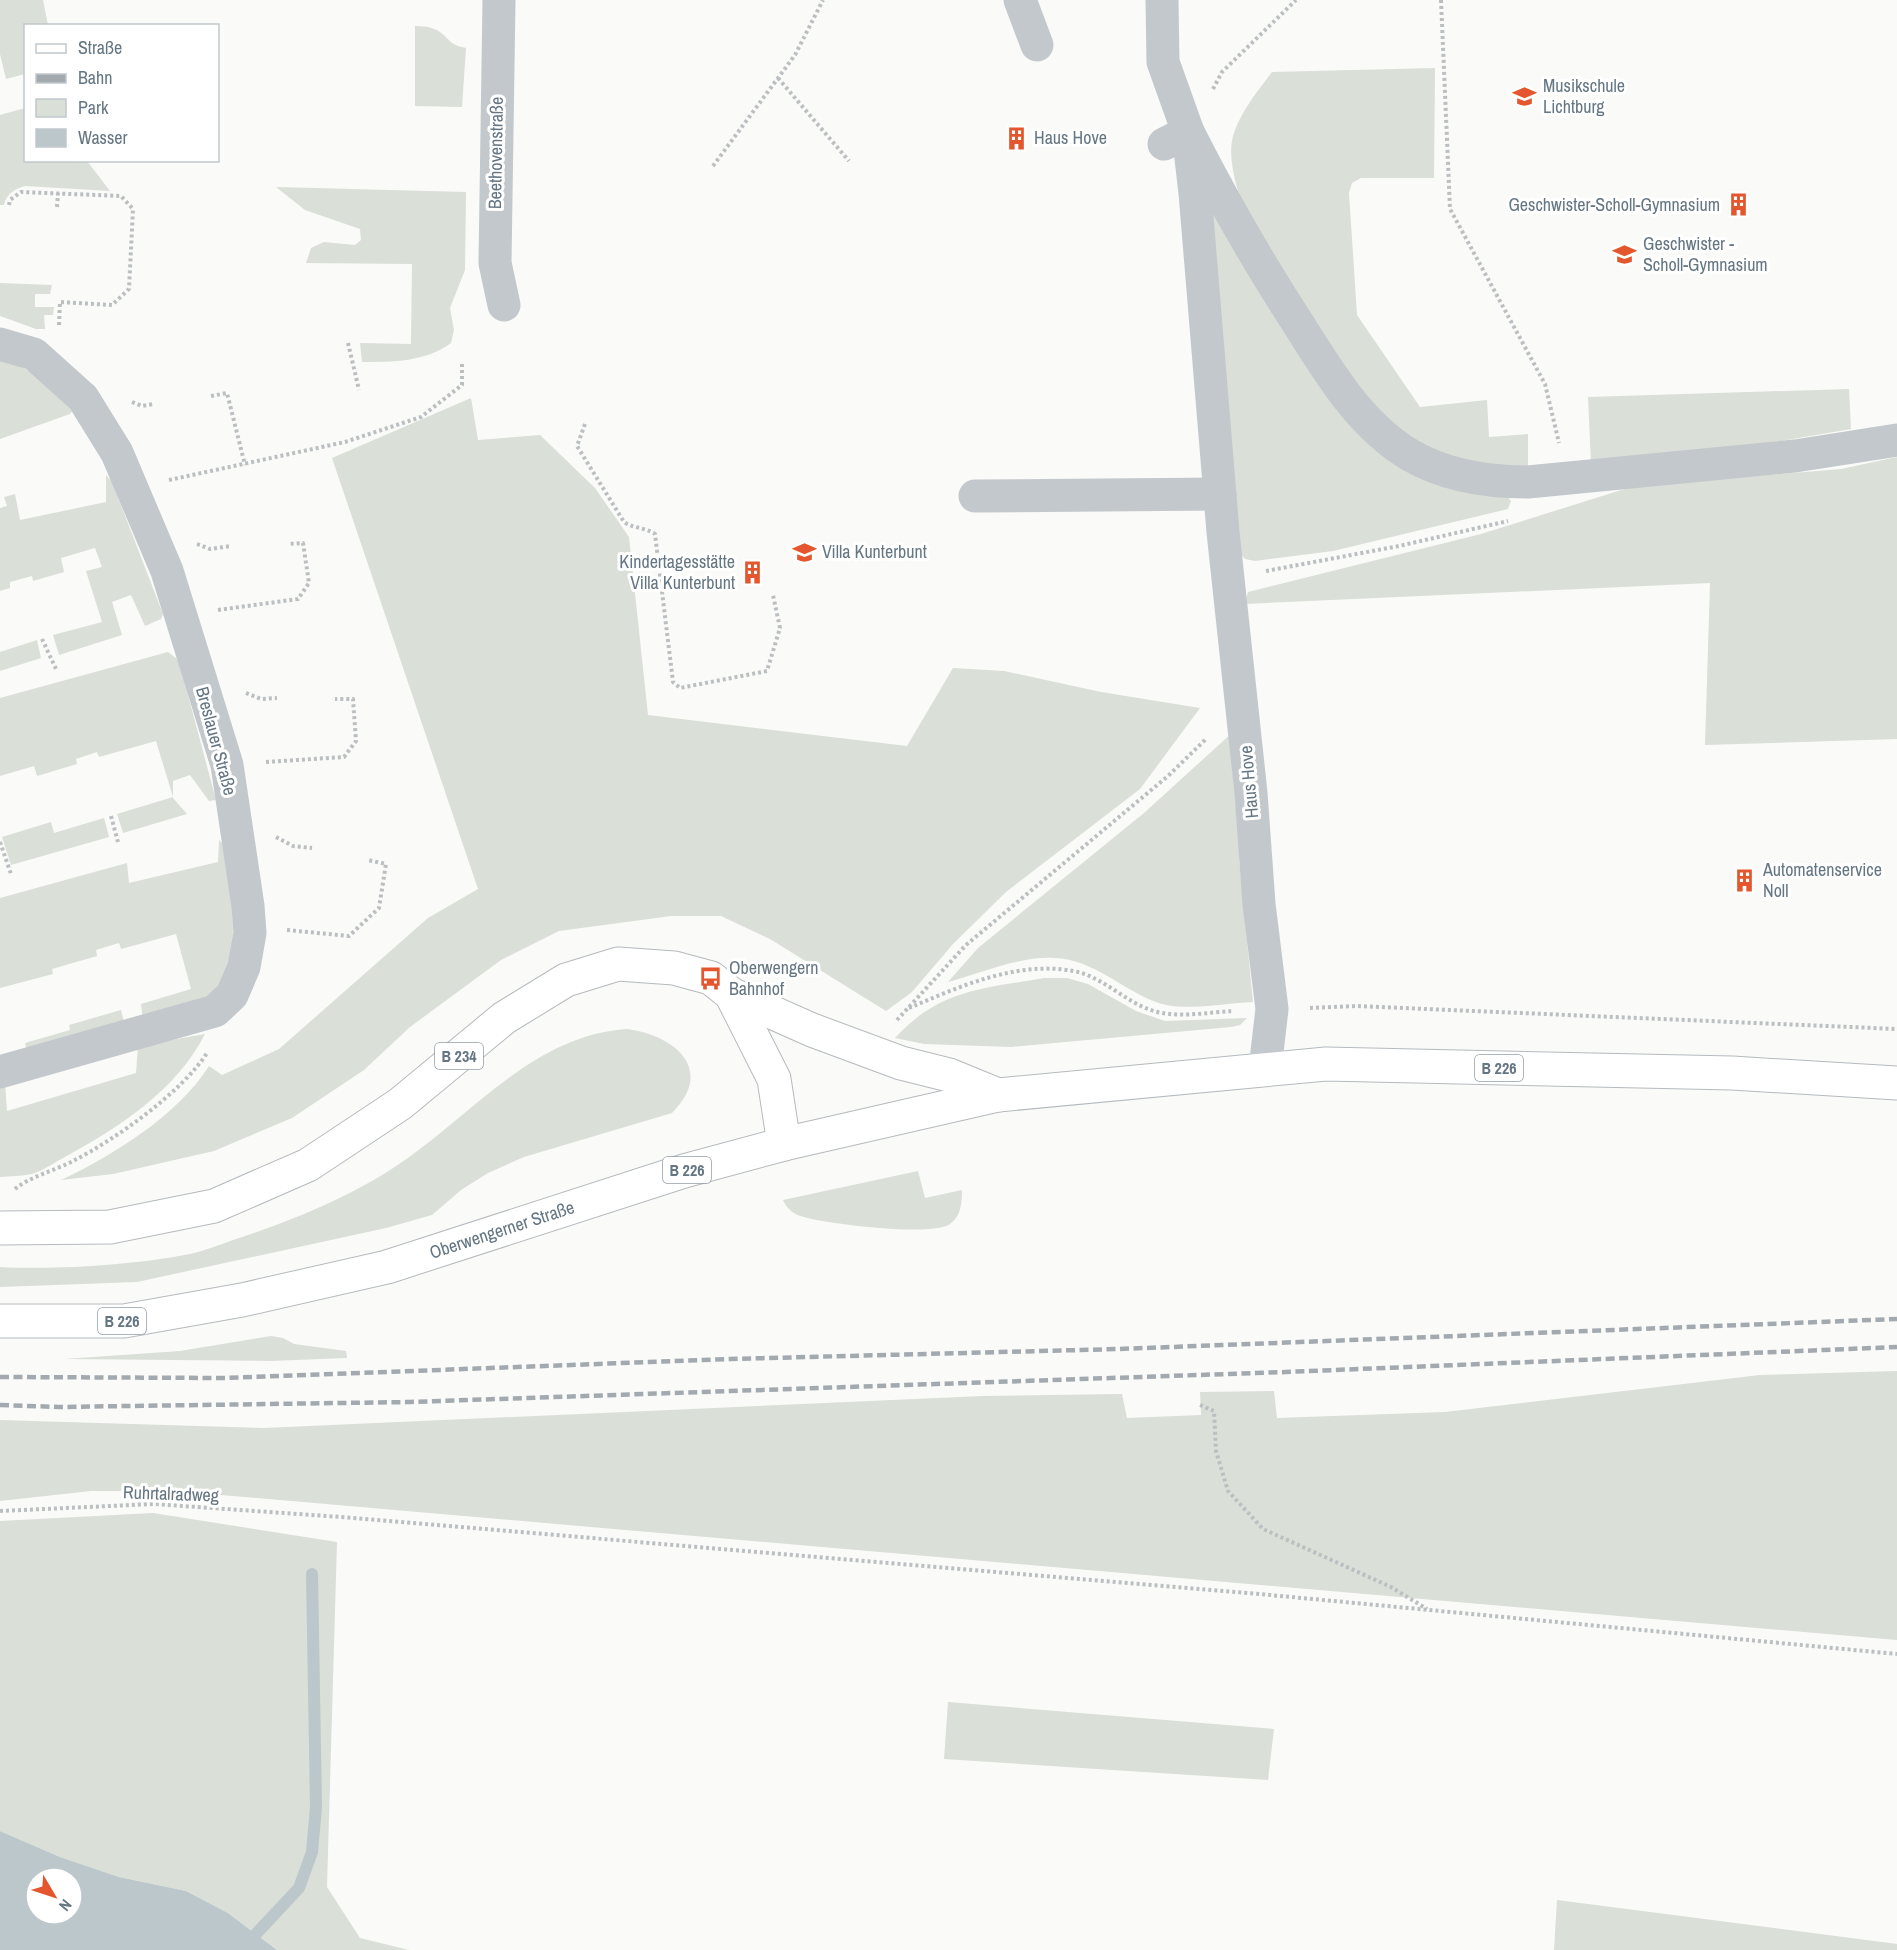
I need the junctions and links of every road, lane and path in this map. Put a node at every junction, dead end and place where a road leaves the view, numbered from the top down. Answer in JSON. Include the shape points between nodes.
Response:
{"nodes":[{"id":1,"x":499,"y":0,"type":"edge"},
{"id":2,"x":823,"y":0,"type":"edge"},
{"id":3,"x":1020,"y":0,"type":"edge"},
{"id":4,"x":1162,"y":0,"type":"edge"},
{"id":5,"x":1296,"y":0,"type":"edge"},
{"id":6,"x":1441,"y":0,"type":"edge"},
{"id":7,"x":1037,"y":45,"type":"dead end"},
{"id":8,"x":778,"y":78,"type":"junction"},
{"id":9,"x":1176,"y":138,"type":"junction"},
{"id":10,"x":849,"y":161,"type":"dead end"},
{"id":11,"x":713,"y":165,"type":"dead end"},
{"id":12,"x":58,"y":194,"type":"junction"},
{"id":13,"x":9,"y":205,"type":"dead end"},
{"id":14,"x":57,"y":207,"type":"dead end"},
{"id":15,"x":504,"y":305,"type":"dead end"},
{"id":16,"x":348,"y":343,"type":"dead end"},
{"id":17,"x":0,"y":344,"type":"edge"},
{"id":18,"x":34,"y":354,"type":"junction"},
{"id":19,"x":462,"y":362,"type":"dead end"},
{"id":20,"x":359,"y":390,"type":"dead end"},
{"id":21,"x":211,"y":396,"type":"dead end"},
{"id":22,"x":585,"y":423,"type":"dead end"},
{"id":23,"x":1897,"y":440,"type":"edge"},
{"id":24,"x":245,"y":465,"type":"junction"},
{"id":25,"x":1567,"y":478,"type":"junction"},
{"id":26,"x":132,"y":487,"type":"junction"},
{"id":27,"x":1220,"y":495,"type":"junction"},
{"id":28,"x":975,"y":496,"type":"dead end"},
{"id":29,"x":1510,"y":521,"type":"dead end"},
{"id":30,"x":288,"y":544,"type":"dead end"},
{"id":31,"x":1229,"y":575,"type":"junction"},
{"id":32,"x":773,"y":595,"type":"dead end"},
{"id":33,"x":180,"y":615,"type":"junction"},
{"id":34,"x":42,"y":639,"type":"dead end"},
{"id":35,"x":56,"y":669,"type":"dead end"},
{"id":36,"x":335,"y":699,"type":"dead end"},
{"id":37,"x":1242,"y":704,"type":"junction"},
{"id":38,"x":227,"y":765,"type":"junction"},
{"id":39,"x":111,"y":816,"type":"dead end"},
{"id":40,"x":0,"y":842,"type":"edge"},
{"id":41,"x":118,"y":842,"type":"dead end"},
{"id":42,"x":368,"y":860,"type":"dead end"},
{"id":43,"x":11,"y":874,"type":"dead end"},
{"id":44,"x":249,"y":926,"type":"junction"},
{"id":45,"x":731,"y":994,"type":"junction"},
{"id":46,"x":909,"y":1008,"type":"junction"},
{"id":47,"x":1272,"y":1009,"type":"junction"},
{"id":48,"x":215,"y":1011,"type":"junction"},
{"id":49,"x":1897,"y":1029,"type":"edge"},
{"id":50,"x":874,"y":1054,"type":"junction"},
{"id":51,"x":1265,"y":1069,"type":"junction"},
{"id":52,"x":0,"y":1072,"type":"edge"},
{"id":53,"x":1897,"y":1083,"type":"edge"},
{"id":54,"x":998,"y":1095,"type":"junction"},
{"id":55,"x":784,"y":1144,"type":"junction"},
{"id":56,"x":9,"y":1192,"type":"dead end"},
{"id":57,"x":0,"y":1228,"type":"edge"},
{"id":58,"x":0,"y":1321,"type":"edge"},
{"id":59,"x":1200,"y":1405,"type":"dead end"},
{"id":60,"x":0,"y":1511,"type":"edge"},
{"id":61,"x":1431,"y":1611,"type":"junction"},
{"id":62,"x":1897,"y":1654,"type":"edge"}],
"edges":[{"from":1,"to":15,"type":"street","name":"Beethovenstraße","via":[[495,263]]},
{"from":2,"to":8,"type":"path","via":[[795,56]]},
{"from":3,"to":7,"type":"street"},
{"from":4,"to":9,"type":"street","name":"Haus Hove","via":[[1163,62]]},
{"from":5,"to":9,"type":"path","via":[[1222,72]]},
{"from":6,"to":25,"type":"path","via":[[1450,209],[1545,384]]},
{"from":8,"to":10,"type":"path"},
{"from":8,"to":11,"type":"path"},
{"from":9,"to":25,"type":"street","via":[[1235,223],[1330,375],[1369,423],[1410,454],[1448,472],[1496,482]]},
{"from":9,"to":27,"type":"street","name":"Haus Hove"},
{"from":12,"to":13,"type":"path","via":[[21,192]]},
{"from":12,"to":14,"type":"path"},
{"from":12,"to":18,"type":"path","via":[[121,196],[133,209],[129,289],[112,305],[60,302],[60,323]]},
{"from":16,"to":20,"type":"path"},
{"from":17,"to":18,"type":"street","name":"Breslauer Straße"},
{"from":18,"to":26,"type":"street","name":"Breslauer Straße","via":[[83,398],[117,453]]},
{"from":19,"to":24,"type":"path","via":[[462,385],[421,417],[345,442]]},
{"from":21,"to":24,"type":"path","via":[[227,393]]},
{"from":22,"to":32,"type":"path","via":[[577,446],[600,484],[624,522],[655,534],[673,682],[680,688],[767,671],[780,628]]},
{"from":23,"to":25,"type":"street","via":[[1795,456]]},
{"from":24,"to":26,"type":"path"},
{"from":26,"to":33,"type":"street","name":"Breslauer Straße","via":[[167,571]]},
{"from":27,"to":28,"type":"street"},
{"from":27,"to":31,"type":"street","name":"Haus Hove"},
{"from":29,"to":31,"type":"path","via":[[1299,567]]},
{"from":30,"to":33,"type":"path","via":[[303,543],[309,583],[298,599]]},
{"from":31,"to":37,"type":"street","name":"Haus Hove"},
{"from":33,"to":38,"type":"street","name":"Breslauer Straße"},
{"from":34,"to":35,"type":"path"},
{"from":36,"to":38,"type":"path","via":[[353,699],[356,741],[344,757]]},
{"from":37,"to":46,"type":"path","via":[[1168,776],[966,945]]},
{"from":37,"to":47,"type":"street","name":"Haus Hove"},
{"from":38,"to":44,"type":"street","name":"Breslauer Straße"},
{"from":39,"to":41,"type":"path"},
{"from":40,"to":43,"type":"path"},
{"from":42,"to":44,"type":"path","via":[[386,864],[380,908],[349,936]]},
{"from":44,"to":48,"type":"street","name":"Breslauer Straße","via":[[236,986]]},
{"from":45,"to":50,"type":"main road"},
{"from":45,"to":55,"type":"main road","number":"B 234","via":[[774,1079]]},
{"from":45,"to":57,"type":"main road","number":"B 234","via":[[711,978],[674,968],[618,964],[566,980],[504,1018],[400,1104],[308,1164],[214,1206],[110,1227]]},
{"from":46,"to":47,"type":"path","via":[[967,984],[1054,968],[1095,979],[1151,1010],[1188,1013]]},
{"from":46,"to":50,"type":"path","via":[[888,1030]]},
{"from":47,"to":49,"type":"path","via":[[1356,1006]]},
{"from":47,"to":51,"type":"street","name":"Haus Hove"},
{"from":48,"to":52,"type":"street"},
{"from":48,"to":56,"type":"path","via":[[209,1049],[194,1073],[137,1120],[92,1149]]},
{"from":50,"to":54,"type":"main road","via":[[949,1075]]},
{"from":51,"to":53,"type":"main road","number":"B 226","via":[[1326,1064],[1732,1073]]},
{"from":51,"to":54,"type":"main road","number":"B 226"},
{"from":54,"to":55,"type":"main road","name":"Oberwengerner Straße","number":"B 226"},
{"from":55,"to":58,"type":"main road","name":"Oberwengerner Straße","number":"B 226","via":[[684,1171],[387,1267],[242,1300],[124,1321]]},
{"from":59,"to":61,"type":"path","via":[[1214,1411],[1216,1451],[1228,1491],[1263,1529],[1391,1587]]},
{"from":60,"to":61,"type":"path","name":"Ruhrtalradweg","via":[[154,1504],[341,1517]]},
{"from":61,"to":62,"type":"path","name":"Ruhrtalradweg"}]}
